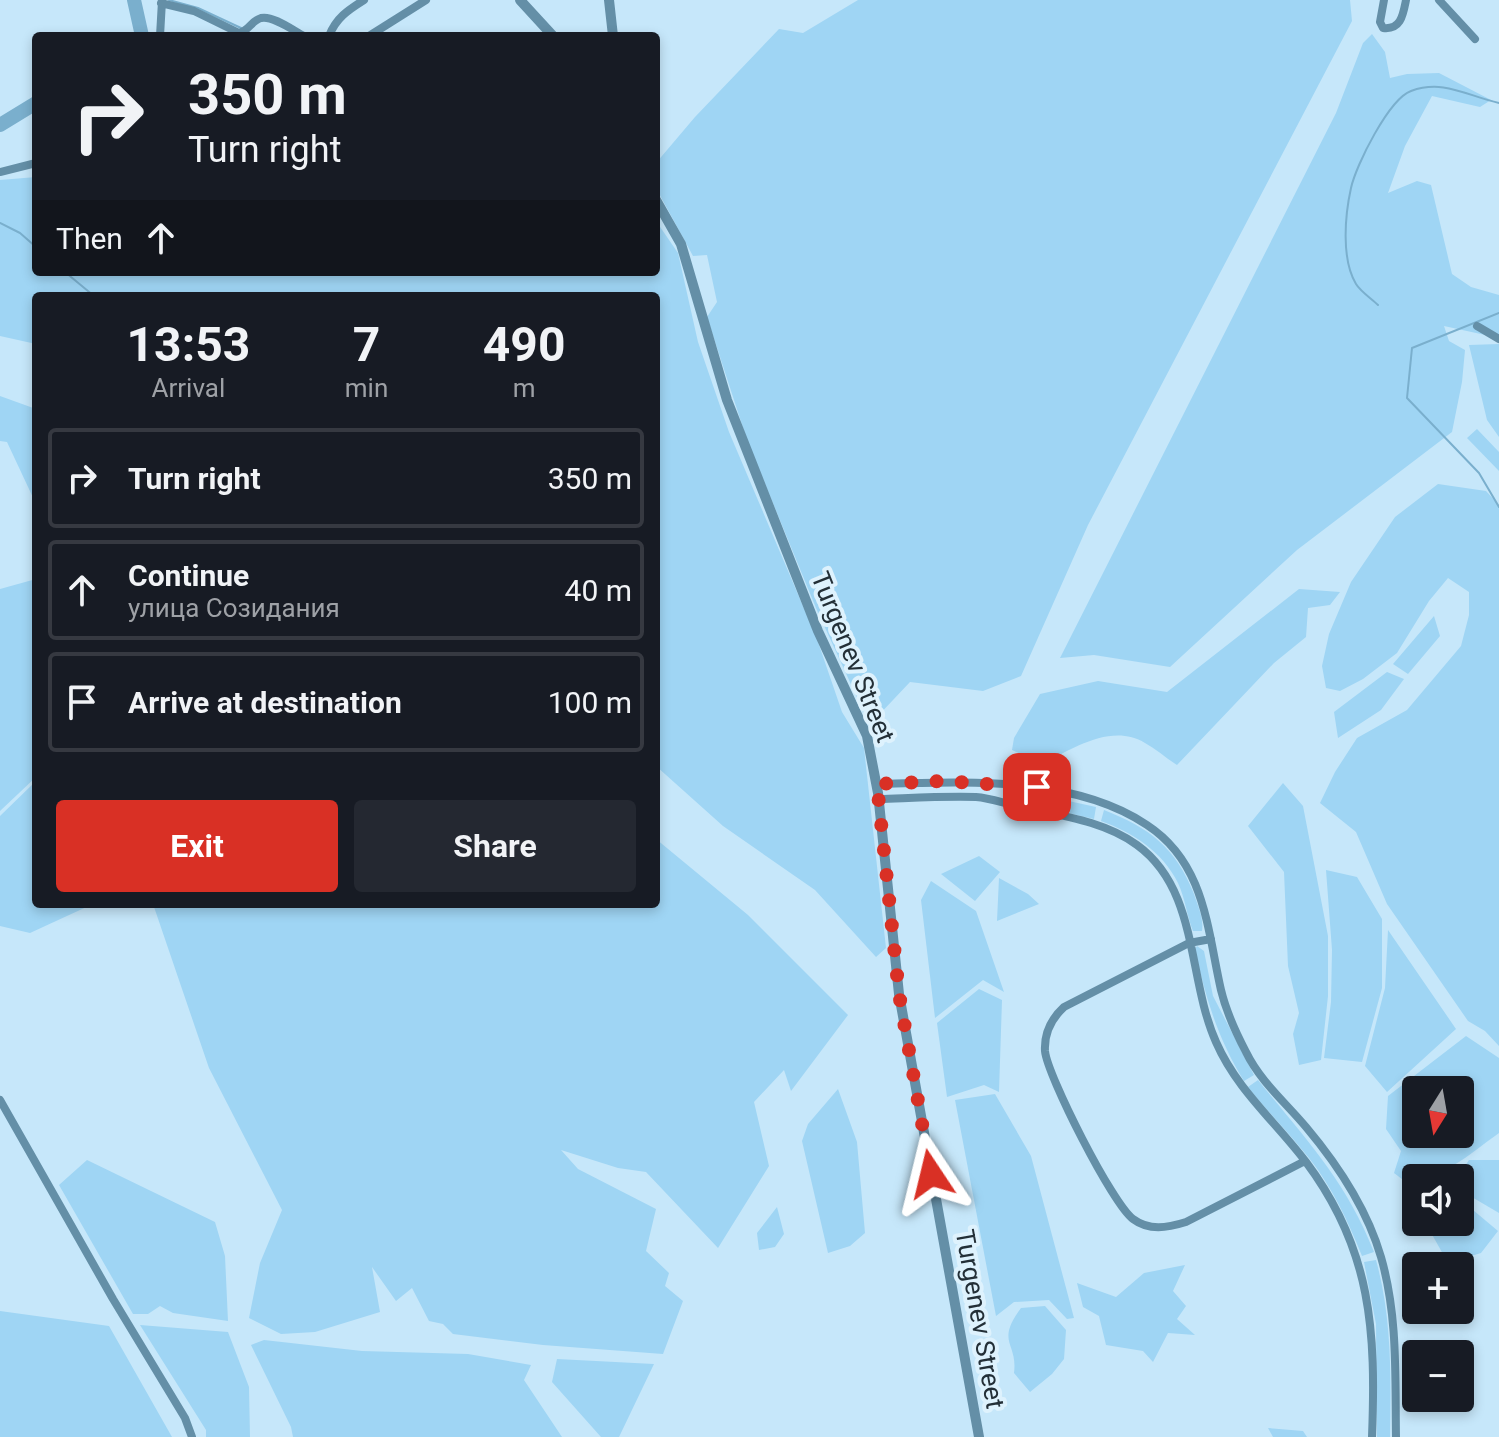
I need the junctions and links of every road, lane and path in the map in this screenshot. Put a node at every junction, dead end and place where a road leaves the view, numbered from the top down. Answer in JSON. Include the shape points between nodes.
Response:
{"nodes":[{"id":1,"x":364,"y":0,"type":"edge"},
{"id":2,"x":426,"y":0,"type":"edge"},
{"id":3,"x":520,"y":0,"type":"edge"},
{"id":4,"x":609,"y":0,"type":"edge"},
{"id":5,"x":1384,"y":0,"type":"edge"},
{"id":6,"x":1406,"y":0,"type":"edge"},
{"id":7,"x":1439,"y":0,"type":"edge"},
{"id":8,"x":162,"y":2,"type":"edge"},
{"id":9,"x":160,"y":32,"type":"edge"},
{"id":10,"x":237,"y":32,"type":"edge"},
{"id":11,"x":242,"y":32,"type":"edge"},
{"id":12,"x":296,"y":32,"type":"edge"},
{"id":13,"x":331,"y":32,"type":"edge"},
{"id":14,"x":375,"y":32,"type":"edge"},
{"id":15,"x":549,"y":32,"type":"edge"},
{"id":16,"x":613,"y":32,"type":"edge"},
{"id":17,"x":1475,"y":39,"type":"dead end"},
{"id":18,"x":32,"y":164,"type":"edge"},
{"id":19,"x":0,"y":172,"type":"edge"},
{"id":20,"x":660,"y":207,"type":"edge"},
{"id":21,"x":1477,"y":326,"type":"dead end"},
{"id":22,"x":1499,"y":339,"type":"edge"},
{"id":23,"x":1013,"y":783,"type":"junction"},
{"id":24,"x":877,"y":784,"type":"junction"},
{"id":25,"x":879,"y":799,"type":"junction"},
{"id":26,"x":1011,"y":805,"type":"junction"},
{"id":27,"x":1211,"y":939,"type":"junction"},
{"id":28,"x":1189,"y":943,"type":"junction"},
{"id":29,"x":0,"y":1100,"type":"edge"},
{"id":30,"x":1305,"y":1161,"type":"junction"},
{"id":31,"x":192,"y":1437,"type":"edge"},
{"id":32,"x":979,"y":1437,"type":"edge"},
{"id":33,"x":1372,"y":1437,"type":"edge"},
{"id":34,"x":1396,"y":1437,"type":"edge"}],
"edges":[{"from":1,"to":13,"type":"street","via":[[346,11]]},
{"from":2,"to":14,"type":"street"},
{"from":3,"to":15,"type":"street"},
{"from":4,"to":16,"type":"street"},
{"from":5,"to":6,"type":"street","via":[[1380,22],[1386,29],[1399,23]]},
{"from":7,"to":17,"type":"street"},
{"from":8,"to":9,"type":"street"},
{"from":8,"to":10,"type":"street"},
{"from":11,"to":12,"type":"street","via":[[266,18]]},
{"from":18,"to":19,"type":"street"},
{"from":20,"to":24,"type":"street","name":"Turgenev Street","via":[[695,284],[727,400],[818,631],[867,736]]},
{"from":21,"to":22,"type":"street"},
{"from":23,"to":24,"type":"street"},
{"from":23,"to":26,"type":"street","via":[[1005,794]]},
{"from":23,"to":27,"type":"street","via":[[1103,803],[1159,833],[1192,874]]},
{"from":24,"to":25,"type":"street","name":"Turgenev Street"},
{"from":25,"to":26,"type":"street","via":[[979,797]]},
{"from":25,"to":32,"type":"street","name":"Turgenev Street","via":[[899,994]]},
{"from":26,"to":28,"type":"street","via":[[1096,825],[1135,843],[1173,887]]},
{"from":27,"to":28,"type":"street"},
{"from":27,"to":34,"type":"street","via":[[1222,993],[1246,1053],[1342,1175],[1366,1216],[1390,1297]]},
{"from":28,"to":30,"type":"street","via":[[1206,1015],[1228,1066]]},
{"from":28,"to":30,"type":"street","via":[[1072,1002],[1048,1029],[1048,1067],[1114,1197],[1134,1220],[1149,1227],[1171,1227]]},
{"from":29,"to":31,"type":"street"},
{"from":30,"to":33,"type":"street","via":[[1345,1226],[1358,1261],[1372,1324]]}]}
